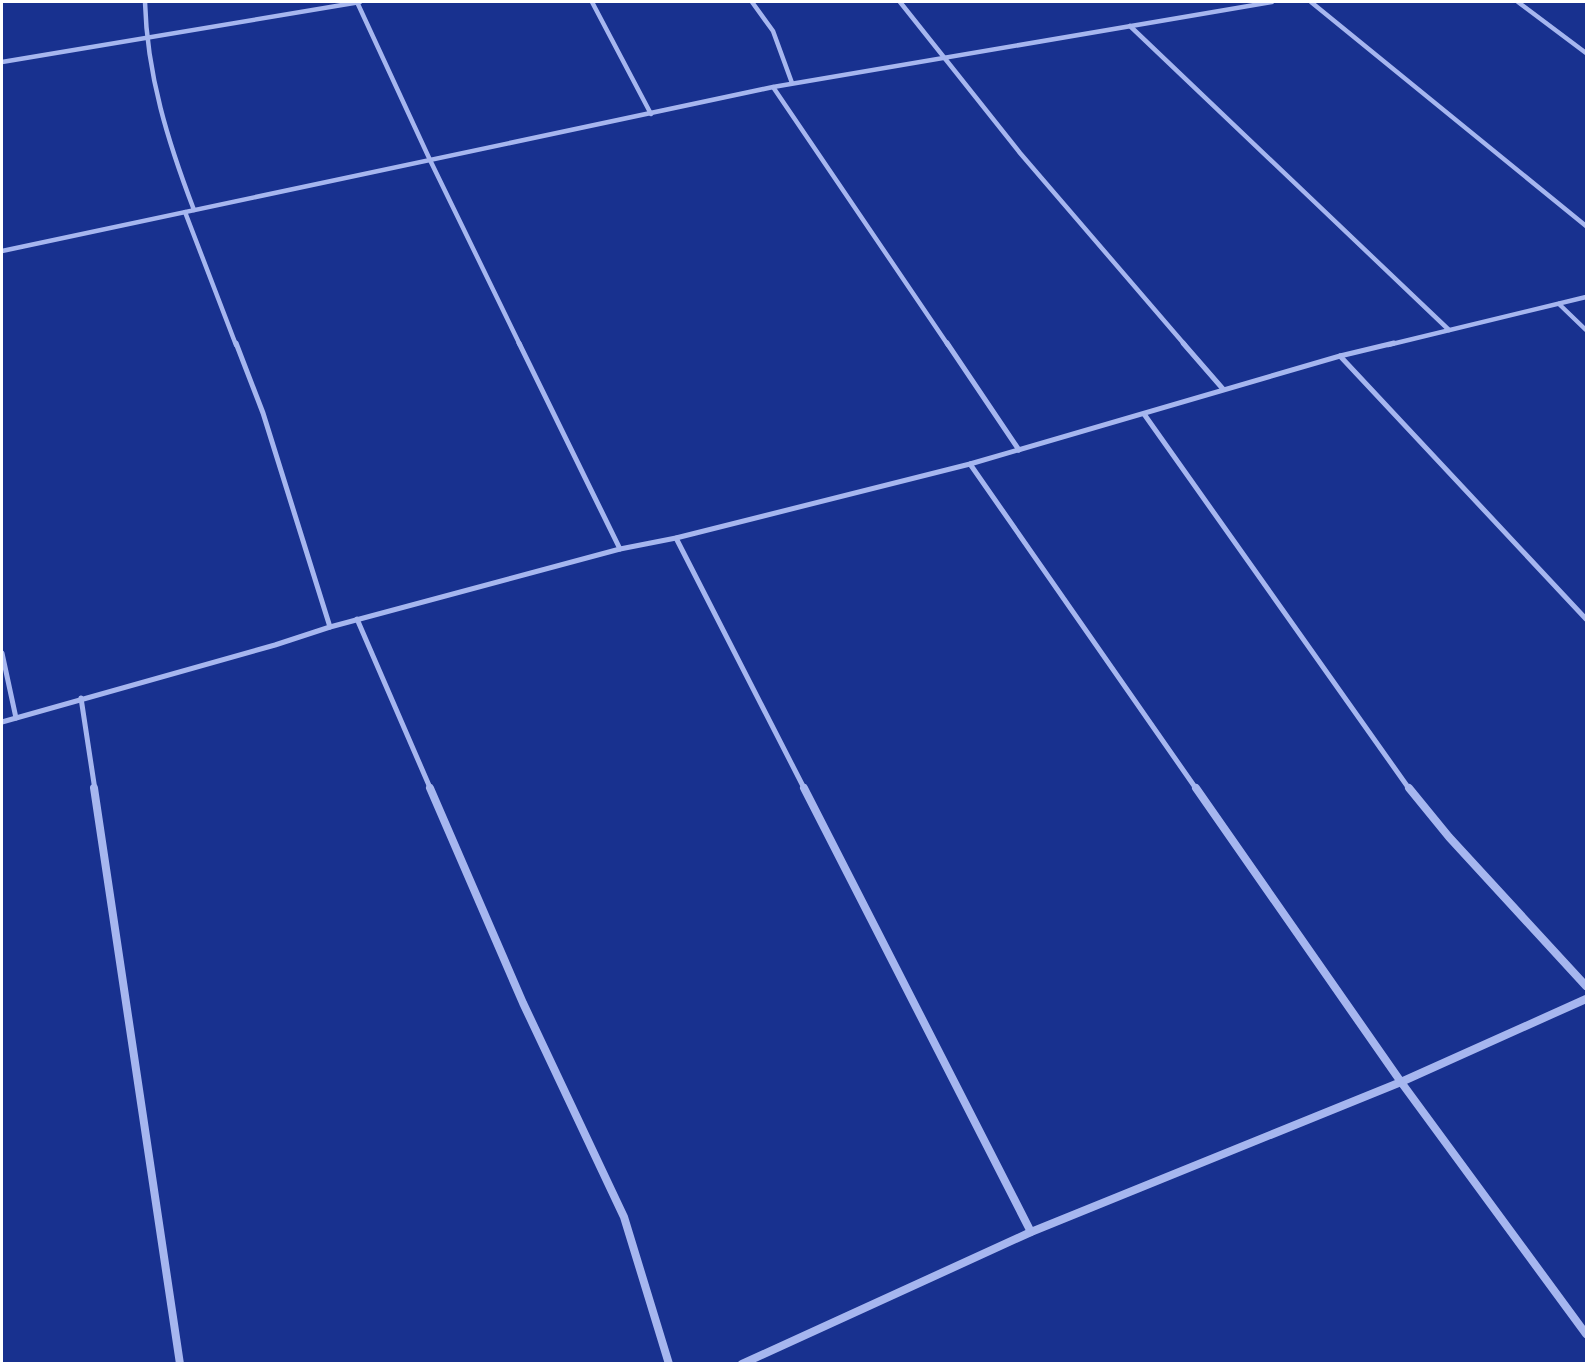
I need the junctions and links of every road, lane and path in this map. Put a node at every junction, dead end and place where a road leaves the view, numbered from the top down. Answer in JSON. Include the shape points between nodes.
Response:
{"nodes":[{"id":1,"x":145,"y":2,"type":"edge"},
{"id":2,"x":359,"y":2,"type":"edge"},
{"id":3,"x":592,"y":2,"type":"edge"},
{"id":4,"x":752,"y":2,"type":"edge"},
{"id":5,"x":900,"y":2,"type":"edge"},
{"id":6,"x":1272,"y":2,"type":"edge"},
{"id":7,"x":1311,"y":2,"type":"edge"},
{"id":8,"x":1518,"y":2,"type":"edge"},
{"id":9,"x":1130,"y":26,"type":"junction"},
{"id":10,"x":146,"y":37,"type":"junction"},
{"id":11,"x":1587,"y":53,"type":"edge"},
{"id":12,"x":946,"y":59,"type":"junction"},
{"id":13,"x":2,"y":62,"type":"edge"},
{"id":14,"x":792,"y":83,"type":"junction"},
{"id":15,"x":773,"y":87,"type":"junction"},
{"id":16,"x":651,"y":114,"type":"junction"},
{"id":17,"x":430,"y":160,"type":"junction"},
{"id":18,"x":194,"y":210,"type":"junction"},
{"id":19,"x":185,"y":212,"type":"junction"},
{"id":20,"x":1587,"y":226,"type":"edge"},
{"id":21,"x":2,"y":251,"type":"edge"},
{"id":22,"x":1587,"y":297,"type":"edge"},
{"id":23,"x":1559,"y":304,"type":"junction"},
{"id":24,"x":1449,"y":330,"type":"junction"},
{"id":25,"x":1587,"y":330,"type":"edge"},
{"id":26,"x":1340,"y":356,"type":"junction"},
{"id":27,"x":1223,"y":388,"type":"junction"},
{"id":28,"x":1144,"y":414,"type":"junction"},
{"id":29,"x":1019,"y":450,"type":"junction"},
{"id":30,"x":970,"y":464,"type":"junction"},
{"id":31,"x":676,"y":538,"type":"junction"},
{"id":32,"x":620,"y":549,"type":"junction"},
{"id":33,"x":357,"y":619,"type":"junction"},
{"id":34,"x":1587,"y":619,"type":"edge"},
{"id":35,"x":330,"y":627,"type":"junction"},
{"id":36,"x":2,"y":653,"type":"edge"},
{"id":37,"x":81,"y":698,"type":"junction"},
{"id":38,"x":16,"y":718,"type":"junction"},
{"id":39,"x":2,"y":722,"type":"edge"},
{"id":40,"x":1587,"y":986,"type":"edge"},
{"id":41,"x":1587,"y":999,"type":"edge"},
{"id":42,"x":1401,"y":1082,"type":"junction"},
{"id":43,"x":1031,"y":1232,"type":"junction"},
{"id":44,"x":1587,"y":1334,"type":"edge"},
{"id":45,"x":180,"y":1364,"type":"edge"},
{"id":46,"x":669,"y":1364,"type":"edge"},
{"id":47,"x":742,"y":1364,"type":"edge"}],
"edges":[{"from":1,"to":10,"type":"street"},
{"from":2,"to":10,"type":"street"},
{"from":2,"to":17,"type":"street"},
{"from":3,"to":16,"type":"street"},
{"from":4,"to":14,"type":"street","via":[[773,31]]},
{"from":5,"to":12,"type":"street"},
{"from":6,"to":9,"type":"street"},
{"from":7,"to":20,"type":"street"},
{"from":8,"to":11,"type":"street"},
{"from":9,"to":12,"type":"street"},
{"from":9,"to":24,"type":"street"},
{"from":10,"to":13,"type":"street"},
{"from":10,"to":18,"type":"street","via":[[149,67]]},
{"from":12,"to":14,"type":"street"},
{"from":12,"to":27,"type":"street","via":[[1020,153]]},
{"from":14,"to":15,"type":"street"},
{"from":15,"to":16,"type":"street"},
{"from":15,"to":29,"type":"street"},
{"from":16,"to":17,"type":"street"},
{"from":17,"to":18,"type":"street"},
{"from":17,"to":32,"type":"street"},
{"from":18,"to":19,"type":"street"},
{"from":19,"to":21,"type":"street"},
{"from":19,"to":35,"type":"street","via":[[263,413]]},
{"from":22,"to":23,"type":"street"},
{"from":23,"to":24,"type":"street"},
{"from":23,"to":25,"type":"street"},
{"from":24,"to":26,"type":"street"},
{"from":26,"to":27,"type":"street"},
{"from":26,"to":34,"type":"street"},
{"from":27,"to":28,"type":"street"},
{"from":28,"to":29,"type":"street"},
{"from":28,"to":40,"type":"street","via":[[1407,786]]},
{"from":29,"to":30,"type":"street"},
{"from":30,"to":31,"type":"street"},
{"from":30,"to":42,"type":"street"},
{"from":31,"to":32,"type":"street"},
{"from":31,"to":43,"type":"street"},
{"from":32,"to":33,"type":"street"},
{"from":33,"to":35,"type":"street"},
{"from":33,"to":46,"type":"street","via":[[523,1003],[624,1217]]},
{"from":35,"to":37,"type":"street"},
{"from":36,"to":38,"type":"street"},
{"from":37,"to":38,"type":"street"},
{"from":37,"to":45,"type":"street"},
{"from":38,"to":39,"type":"street"},
{"from":41,"to":42,"type":"street"},
{"from":42,"to":43,"type":"street"},
{"from":42,"to":44,"type":"street"},
{"from":43,"to":47,"type":"street"}]}
